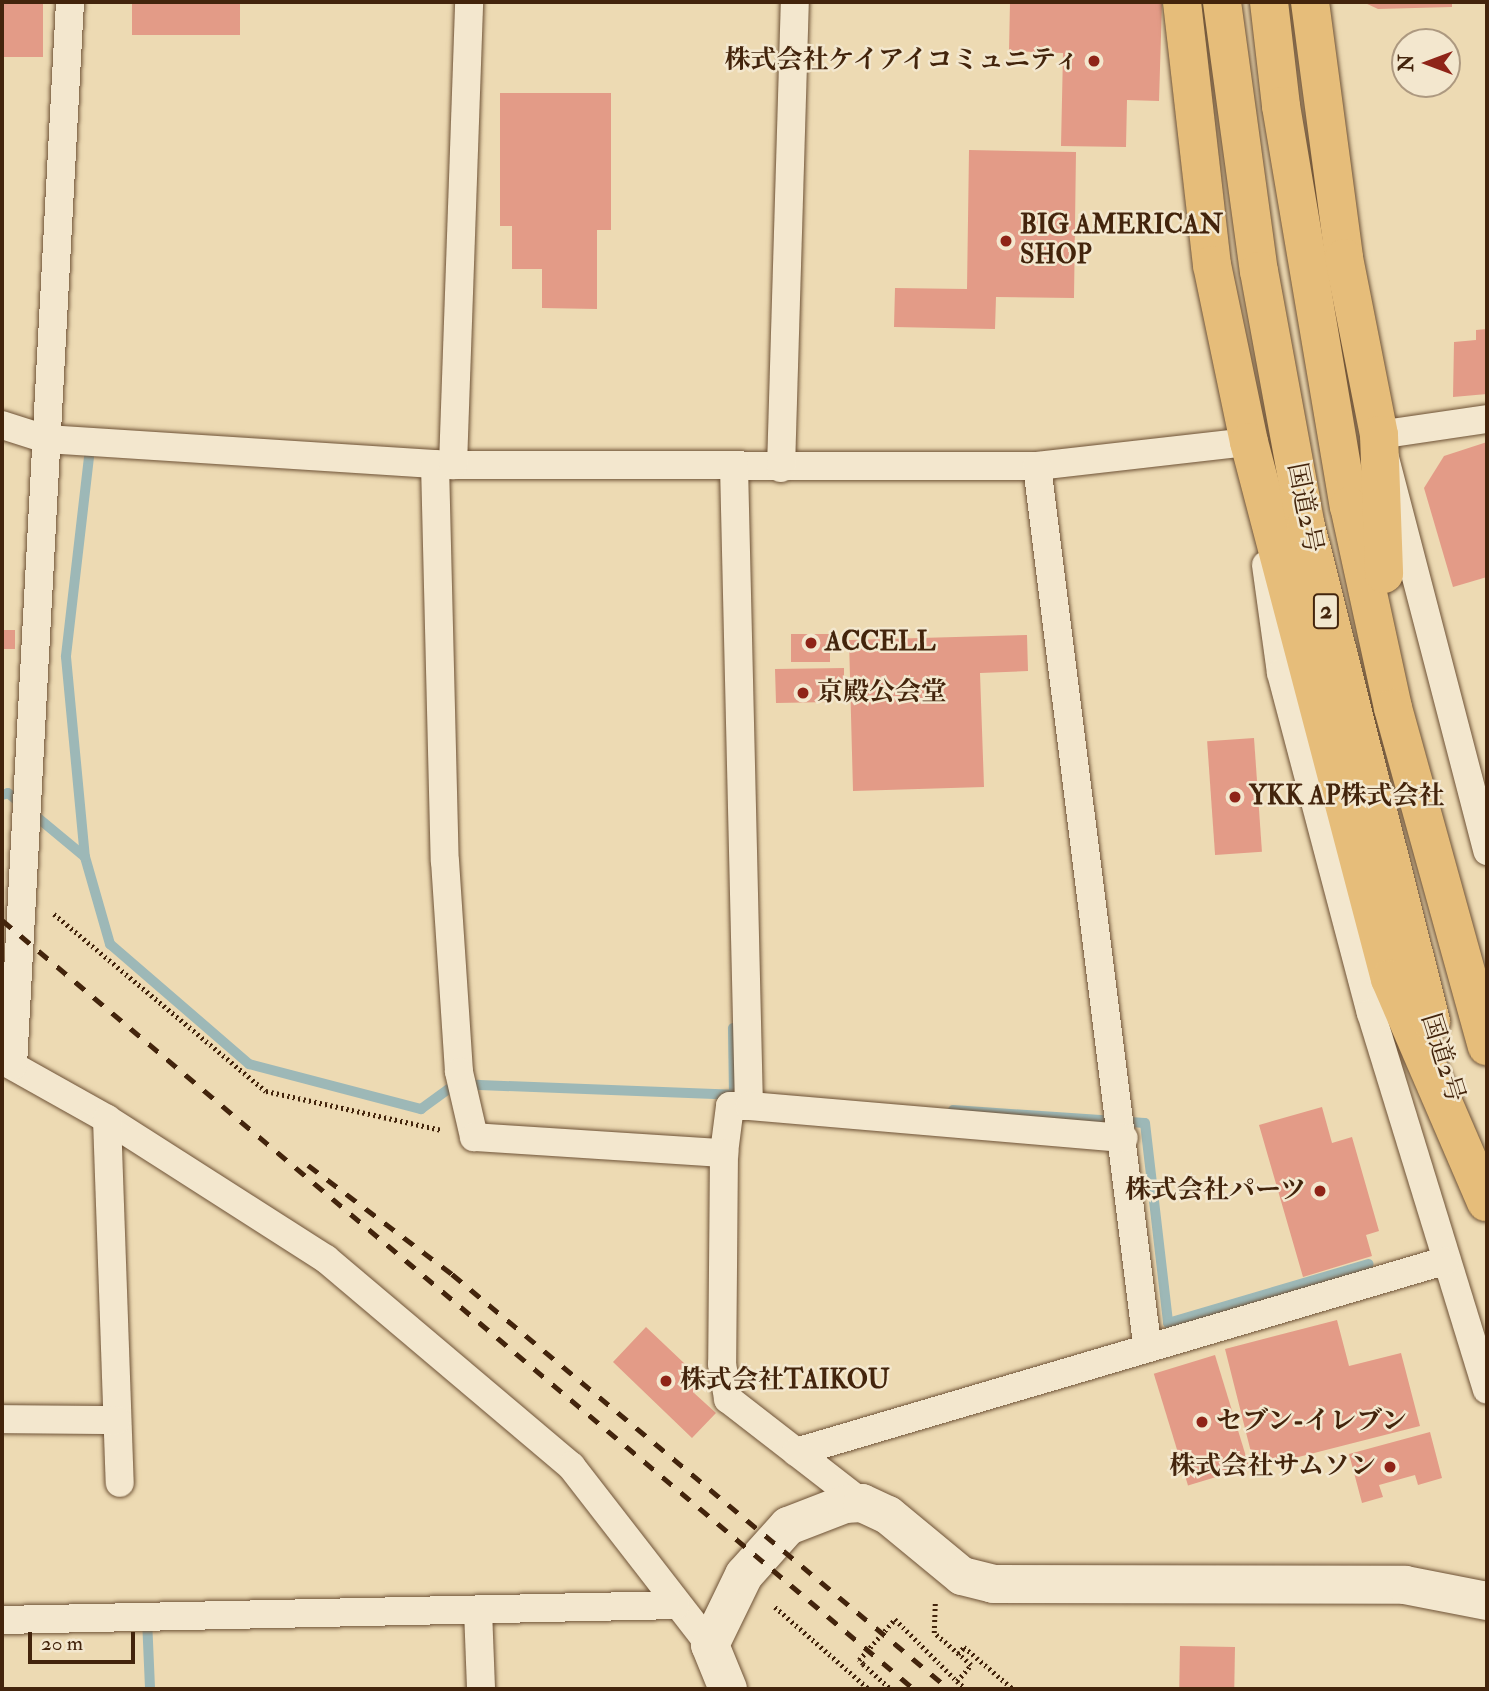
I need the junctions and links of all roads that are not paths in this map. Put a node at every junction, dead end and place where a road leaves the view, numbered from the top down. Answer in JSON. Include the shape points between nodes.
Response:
{"nodes":[{"id":1,"x":70,"y":2,"type":"edge"},
{"id":2,"x":469,"y":2,"type":"edge"},
{"id":3,"x":795,"y":2,"type":"edge"},
{"id":4,"x":1182,"y":2,"type":"edge"},
{"id":5,"x":1222,"y":2,"type":"edge"},
{"id":6,"x":1269,"y":2,"type":"edge"},
{"id":7,"x":1310,"y":2,"type":"edge"},
{"id":8,"x":1487,"y":419,"type":"edge"},
{"id":9,"x":2,"y":425,"type":"edge"},
{"id":10,"x":1380,"y":435,"type":"junction"},
{"id":11,"x":46,"y":439,"type":"junction"},
{"id":12,"x":1249,"y":442,"type":"junction"},
{"id":13,"x":444,"y":465,"type":"junction"},
{"id":14,"x":734,"y":466,"type":"junction"},
{"id":15,"x":1037,"y":466,"type":"junction"},
{"id":16,"x":781,"y":468,"type":"junction"},
{"id":17,"x":1393,"y":708,"type":"junction"},
{"id":18,"x":1487,"y":851,"type":"edge"},
{"id":19,"x":18,"y":868,"type":"edge"},
{"id":20,"x":10,"y":970,"type":"edge"},
{"id":21,"x":1487,"y":1046,"type":"edge"},
{"id":22,"x":8,"y":1063,"type":"edge"},
{"id":23,"x":749,"y":1098,"type":"junction"},
{"id":24,"x":107,"y":1119,"type":"junction"},
{"id":25,"x":1122,"y":1127,"type":"junction"},
{"id":26,"x":724,"y":1153,"type":"junction"},
{"id":27,"x":1486,"y":1204,"type":"edge"},
{"id":28,"x":1444,"y":1261,"type":"junction"},
{"id":29,"x":1147,"y":1344,"type":"junction"},
{"id":30,"x":1487,"y":1390,"type":"edge"},
{"id":31,"x":2,"y":1419,"type":"edge"},
{"id":32,"x":117,"y":1420,"type":"junction"},
{"id":33,"x":796,"y":1452,"type":"junction"},
{"id":34,"x":120,"y":1483,"type":"dead end"},
{"id":35,"x":862,"y":1503,"type":"junction"},
{"id":36,"x":1487,"y":1601,"type":"edge"},
{"id":37,"x":676,"y":1605,"type":"junction"},
{"id":38,"x":478,"y":1610,"type":"junction"},
{"id":39,"x":2,"y":1620,"type":"edge"},
{"id":40,"x":710,"y":1645,"type":"junction"},
{"id":41,"x":481,"y":1689,"type":"edge"},
{"id":42,"x":728,"y":1689,"type":"edge"}],
"edges":[{"from":1,"to":11,"type":"street"},
{"from":2,"to":13,"type":"street"},
{"from":3,"to":16,"type":"street"},
{"from":4,"to":12,"type":"highway","via":[[1212,265]]},
{"from":5,"to":27,"type":"highway","name":"国道2号","number":"2","via":[[1257,258],[1306,526],[1415,971]]},
{"from":6,"to":17,"type":"highway","name":"国道2号","number":"2","via":[[1306,266]]},
{"from":7,"to":10,"type":"highway","via":[[1344,258]]},
{"from":8,"to":10,"type":"street"},
{"from":9,"to":11,"type":"street"},
{"from":10,"to":17,"type":"highway"},
{"from":10,"to":18,"type":"street"},
{"from":11,"to":13,"type":"street"},
{"from":11,"to":19,"type":"street","via":[[28,826]]},
{"from":12,"to":15,"type":"street"},
{"from":12,"to":27,"type":"highway","via":[[1390,979]]},
{"from":12,"to":28,"type":"street","via":[[1281,673]]},
{"from":13,"to":14,"type":"street"},
{"from":13,"to":26,"type":"street","via":[[445,861],[462,1084],[474,1137]]},
{"from":14,"to":16,"type":"street"},
{"from":14,"to":23,"type":"street"},
{"from":15,"to":16,"type":"street"},
{"from":15,"to":25,"type":"street"},
{"from":17,"to":21,"type":"highway","name":"国道2号","number":"2"},
{"from":19,"to":20,"type":"street"},
{"from":20,"to":22,"type":"street"},
{"from":22,"to":24,"type":"street"},
{"from":23,"to":25,"type":"street"},
{"from":23,"to":26,"type":"street","via":[[730,1106]]},
{"from":24,"to":32,"type":"street"},
{"from":24,"to":37,"type":"street","via":[[326,1259],[571,1466]]},
{"from":25,"to":29,"type":"street"},
{"from":26,"to":33,"type":"street","via":[[722,1364],[728,1399]]},
{"from":28,"to":29,"type":"street"},
{"from":28,"to":30,"type":"street"},
{"from":29,"to":33,"type":"street"},
{"from":31,"to":32,"type":"street"},
{"from":32,"to":34,"type":"street"},
{"from":33,"to":35,"type":"street"},
{"from":35,"to":36,"type":"street","via":[[888,1515],[962,1576],[993,1584],[1405,1585]]},
{"from":35,"to":40,"type":"street","via":[[788,1526],[744,1575]]},
{"from":37,"to":38,"type":"street"},
{"from":37,"to":40,"type":"street"},
{"from":38,"to":39,"type":"street"},
{"from":38,"to":41,"type":"street"},
{"from":40,"to":42,"type":"street"}]}
